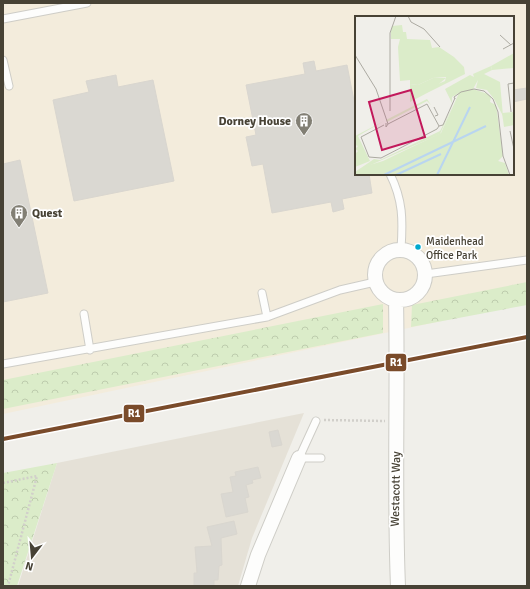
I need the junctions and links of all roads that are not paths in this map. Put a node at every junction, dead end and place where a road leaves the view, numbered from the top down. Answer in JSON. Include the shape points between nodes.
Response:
{"nodes":[{"id":1,"x":87,"y":3,"type":"edge"},
{"id":2,"x":3,"y":19,"type":"edge"},
{"id":3,"x":3,"y":60,"type":"edge"},
{"id":4,"x":9,"y":86,"type":"dead end"},
{"id":5,"x":391,"y":175,"type":"edge"},
{"id":6,"x":401,"y":249,"type":"junction"},
{"id":7,"x":527,"y":260,"type":"edge"},
{"id":8,"x":426,"y":274,"type":"junction"},
{"id":9,"x":375,"y":282,"type":"junction"},
{"id":10,"x":262,"y":293,"type":"dead end"},
{"id":11,"x":396,"y":300,"type":"junction"},
{"id":12,"x":84,"y":314,"type":"dead end"},
{"id":13,"x":267,"y":317,"type":"junction"},
{"id":14,"x":90,"y":350,"type":"junction"},
{"id":15,"x":3,"y":364,"type":"edge"},
{"id":16,"x":316,"y":421,"type":"road end"},
{"id":17,"x":299,"y":458,"type":"junction"},
{"id":18,"x":321,"y":458,"type":"dead end"},
{"id":19,"x":248,"y":586,"type":"edge"},
{"id":20,"x":398,"y":586,"type":"edge"}],
"edges":[{"from":1,"to":2,"type":"lane"},
{"from":3,"to":4,"type":"lane"},
{"from":5,"to":6,"type":"lane","via":[[398,189],[403,217]]},
{"from":6,"to":8,"type":"street","via":[[416,254]]},
{"from":6,"to":9,"type":"street","via":[[389,252],[380,259],[376,266]]},
{"from":7,"to":8,"type":"lane"},
{"from":8,"to":11,"type":"street","via":[[422,288],[417,294],[404,300]]},
{"from":9,"to":11,"type":"street","via":[[387,297]]},
{"from":9,"to":13,"type":"lane","via":[[340,290]]},
{"from":10,"to":13,"type":"lane"},
{"from":11,"to":20,"type":"street","name":"Westacott Way","via":[[395,514]]},
{"from":12,"to":14,"type":"lane"},
{"from":13,"to":14,"type":"lane"},
{"from":14,"to":15,"type":"lane"},
{"from":16,"to":17,"type":"lane"},
{"from":17,"to":18,"type":"lane"},
{"from":17,"to":19,"type":"street","via":[[258,554]]}]}
